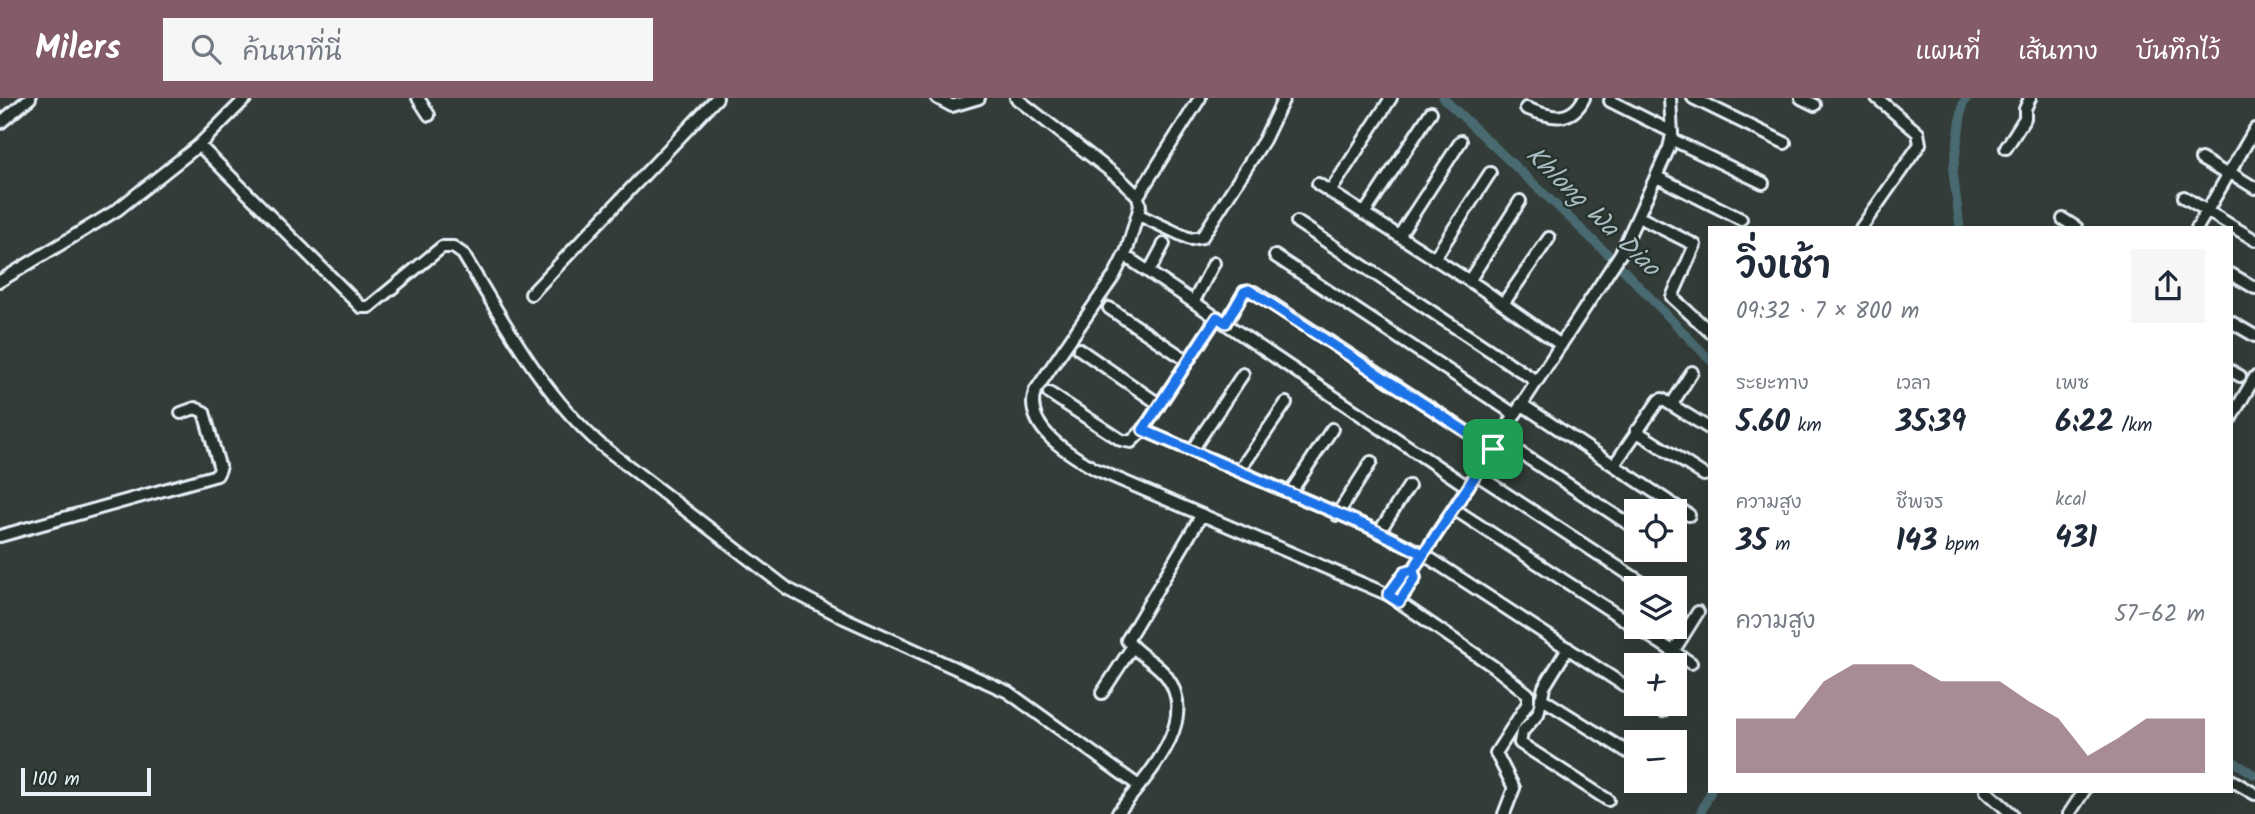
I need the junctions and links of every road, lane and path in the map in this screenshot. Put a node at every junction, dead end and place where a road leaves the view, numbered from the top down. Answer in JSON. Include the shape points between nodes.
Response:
{"nodes":[{"id":1,"x":30,"y":98,"type":"edge"},
{"id":2,"x":246,"y":98,"type":"edge"},
{"id":3,"x":418,"y":98,"type":"edge"},
{"id":4,"x":718,"y":98,"type":"edge"},
{"id":5,"x":937,"y":98,"type":"edge"},
{"id":6,"x":979,"y":98,"type":"edge"},
{"id":7,"x":1016,"y":98,"type":"edge"},
{"id":8,"x":1200,"y":98,"type":"edge"},
{"id":9,"x":1283,"y":98,"type":"edge"},
{"id":10,"x":1584,"y":98,"type":"edge"},
{"id":11,"x":1670,"y":98,"type":"edge"},
{"id":12,"x":1693,"y":98,"type":"edge"},
{"id":13,"x":1801,"y":98,"type":"edge"},
{"id":14,"x":1877,"y":98,"type":"edge"},
{"id":15,"x":2030,"y":98,"type":"edge"},
{"id":16,"x":1388,"y":99,"type":"edge"},
{"id":17,"x":1610,"y":101,"type":"dead end"},
{"id":18,"x":1815,"y":105,"type":"dead end"},
{"id":19,"x":1526,"y":108,"type":"dead end"},
{"id":20,"x":1431,"y":112,"type":"dead end"},
{"id":21,"x":429,"y":115,"type":"dead end"},
{"id":22,"x":0,"y":124,"type":"edge"},
{"id":23,"x":2254,"y":134,"type":"edge"},
{"id":24,"x":1672,"y":136,"type":"junction"},
{"id":25,"x":1461,"y":141,"type":"dead end"},
{"id":26,"x":1785,"y":142,"type":"dead end"},
{"id":27,"x":199,"y":145,"type":"junction"},
{"id":28,"x":2006,"y":148,"type":"dead end"},
{"id":29,"x":2201,"y":159,"type":"dead end"},
{"id":30,"x":1490,"y":173,"type":"dead end"},
{"id":31,"x":2228,"y":174,"type":"junction"},
{"id":32,"x":1657,"y":177,"type":"junction"},
{"id":33,"x":1763,"y":183,"type":"dead end"},
{"id":34,"x":1318,"y":184,"type":"dead end"},
{"id":35,"x":2255,"y":188,"type":"edge"},
{"id":36,"x":1330,"y":192,"type":"junction"},
{"id":37,"x":1138,"y":197,"type":"junction"},
{"id":38,"x":2184,"y":197,"type":"dead end"},
{"id":39,"x":1520,"y":201,"type":"dead end"},
{"id":40,"x":2206,"y":211,"type":"junction"},
{"id":41,"x":1364,"y":214,"type":"junction"},
{"id":42,"x":1139,"y":215,"type":"junction"},
{"id":43,"x":1639,"y":217,"type":"junction"},
{"id":44,"x":1741,"y":219,"type":"dead end"},
{"id":45,"x":2063,"y":219,"type":"dead end"},
{"id":46,"x":1297,"y":222,"type":"dead end"},
{"id":47,"x":1862,"y":226,"type":"edge"},
{"id":48,"x":2074,"y":226,"type":"edge"},
{"id":49,"x":2198,"y":226,"type":"edge"},
{"id":50,"x":2231,"y":226,"type":"edge"},
{"id":51,"x":2233,"y":227,"type":"edge"},
{"id":52,"x":1399,"y":236,"type":"junction"},
{"id":53,"x":1549,"y":238,"type":"dead end"},
{"id":54,"x":2255,"y":240,"type":"edge"},
{"id":55,"x":1164,"y":244,"type":"dead end"},
{"id":56,"x":1275,"y":256,"type":"dead end"},
{"id":57,"x":1434,"y":259,"type":"junction"},
{"id":58,"x":1131,"y":260,"type":"dead end"},
{"id":59,"x":1214,"y":263,"type":"dead end"},
{"id":60,"x":1149,"y":272,"type":"junction"},
{"id":61,"x":2233,"y":275,"type":"edge"},
{"id":62,"x":0,"y":281,"type":"edge"},
{"id":63,"x":1469,"y":281,"type":"junction"},
{"id":64,"x":2255,"y":288,"type":"edge"},
{"id":65,"x":531,"y":294,"type":"dead end"},
{"id":66,"x":1194,"y":301,"type":"junction"},
{"id":67,"x":1503,"y":304,"type":"junction"},
{"id":68,"x":1109,"y":308,"type":"dead end"},
{"id":69,"x":1221,"y":320,"type":"junction"},
{"id":70,"x":2233,"y":323,"type":"edge"},
{"id":71,"x":1708,"y":327,"type":"edge"},
{"id":72,"x":2255,"y":336,"type":"edge"},
{"id":73,"x":1561,"y":345,"type":"junction"},
{"id":74,"x":1079,"y":349,"type":"dead end"},
{"id":75,"x":1188,"y":361,"type":"junction"},
{"id":76,"x":1692,"y":372,"type":"dead end"},
{"id":77,"x":1243,"y":373,"type":"dead end"},
{"id":78,"x":2255,"y":377,"type":"edge"},
{"id":79,"x":1536,"y":381,"type":"junction"},
{"id":80,"x":1049,"y":393,"type":"dead end"},
{"id":81,"x":1286,"y":402,"type":"dead end"},
{"id":82,"x":1159,"y":404,"type":"junction"},
{"id":83,"x":1521,"y":404,"type":"junction"},
{"id":84,"x":1672,"y":404,"type":"junction"},
{"id":85,"x":181,"y":413,"type":"dead end"},
{"id":86,"x":1514,"y":414,"type":"junction"},
{"id":87,"x":2233,"y":415,"type":"edge"},
{"id":88,"x":1708,"y":428,"type":"edge"},
{"id":89,"x":1332,"y":429,"type":"dead end"},
{"id":90,"x":1143,"y":430,"type":"junction"},
{"id":91,"x":1636,"y":431,"type":"junction"},
{"id":92,"x":1496,"y":444,"type":"junction"},
{"id":93,"x":1192,"y":450,"type":"junction"},
{"id":94,"x":1371,"y":462,"type":"dead end"},
{"id":95,"x":1614,"y":465,"type":"junction"},
{"id":96,"x":1239,"y":471,"type":"junction"},
{"id":97,"x":1476,"y":474,"type":"junction"},
{"id":98,"x":1704,"y":475,"type":"dead end"},
{"id":99,"x":1409,"y":486,"type":"dead end"},
{"id":100,"x":1468,"y":487,"type":"junction"},
{"id":101,"x":1290,"y":493,"type":"junction"},
{"id":102,"x":1454,"y":509,"type":"junction"},
{"id":103,"x":1338,"y":514,"type":"junction"},
{"id":104,"x":1689,"y":515,"type":"dead end"},
{"id":105,"x":1201,"y":516,"type":"junction"},
{"id":106,"x":1624,"y":522,"type":"edge"},
{"id":107,"x":1379,"y":532,"type":"junction"},
{"id":108,"x":0,"y":536,"type":"edge"},
{"id":109,"x":1423,"y":554,"type":"junction"},
{"id":110,"x":1413,"y":570,"type":"junction"},
{"id":111,"x":1632,"y":576,"type":"edge"},
{"id":112,"x":1388,"y":595,"type":"junction"},
{"id":113,"x":1399,"y":602,"type":"junction"},
{"id":114,"x":1698,"y":612,"type":"dead end"},
{"id":115,"x":1624,"y":618,"type":"edge"},
{"id":116,"x":1656,"y":639,"type":"edge"},
{"id":117,"x":1132,"y":647,"type":"junction"},
{"id":118,"x":1569,"y":648,"type":"junction"},
{"id":119,"x":1674,"y":652,"type":"junction"},
{"id":120,"x":1691,"y":663,"type":"dead end"},
{"id":121,"x":1624,"y":685,"type":"edge"},
{"id":122,"x":1102,"y":693,"type":"dead end"},
{"id":123,"x":1541,"y":698,"type":"junction"},
{"id":124,"x":1624,"y":750,"type":"edge"},
{"id":125,"x":1142,"y":781,"type":"junction"},
{"id":126,"x":2233,"y":781,"type":"edge"},
{"id":127,"x":1988,"y":793,"type":"edge"},
{"id":128,"x":2083,"y":793,"type":"edge"},
{"id":129,"x":2255,"y":794,"type":"edge"},
{"id":130,"x":1608,"y":800,"type":"dead end"},
{"id":131,"x":1117,"y":814,"type":"edge"},
{"id":132,"x":1504,"y":814,"type":"edge"},
{"id":133,"x":2012,"y":814,"type":"edge"},
{"id":134,"x":2069,"y":814,"type":"edge"}],
"edges":[{"from":1,"to":22,"type":"street"},
{"from":2,"to":27,"type":"street"},
{"from":3,"to":21,"type":"street"},
{"from":4,"to":65,"type":"street"},
{"from":5,"to":6,"type":"street","via":[[952,106]]},
{"from":7,"to":37,"type":"street"},
{"from":8,"to":37,"type":"street"},
{"from":9,"to":42,"type":"street","via":[[1264,140],[1205,234],[1190,239]]},
{"from":10,"to":19,"type":"street","via":[[1563,117],[1547,117]]},
{"from":11,"to":24,"type":"street"},
{"from":12,"to":26,"type":"street"},
{"from":13,"to":18,"type":"street"},
{"from":14,"to":47,"type":"street","via":[[1918,134],[1920,144]]},
{"from":15,"to":28,"type":"street","via":[[2025,118]]},
{"from":16,"to":36,"type":"street"},
{"from":17,"to":24,"type":"street"},
{"from":20,"to":41,"type":"street"},
{"from":23,"to":31,"type":"street"},
{"from":24,"to":32,"type":"street"},
{"from":24,"to":33,"type":"street"},
{"from":25,"to":52,"type":"street"},
{"from":27,"to":62,"type":"street","via":[[117,211]]},
{"from":27,"to":125,"type":"street","via":[[361,307],[369,307],[442,247],[453,247],[463,254],[519,346],[566,410],[611,453],[788,589],[1008,692]]},
{"from":29,"to":31,"type":"street"},
{"from":30,"to":57,"type":"street"},
{"from":31,"to":35,"type":"street"},
{"from":31,"to":40,"type":"street"},
{"from":32,"to":43,"type":"street"},
{"from":32,"to":44,"type":"street"},
{"from":34,"to":36,"type":"street"},
{"from":36,"to":41,"type":"street"},
{"from":37,"to":42,"type":"street"},
{"from":38,"to":40,"type":"street"},
{"from":39,"to":63,"type":"street"},
{"from":40,"to":49,"type":"street"},
{"from":40,"to":50,"type":"street"},
{"from":41,"to":52,"type":"street"},
{"from":42,"to":105,"type":"street","via":[[1114,276],[1035,391],[1032,407],[1054,441],[1074,457]]},
{"from":43,"to":71,"type":"street","via":[[1695,245],[1672,297]]},
{"from":43,"to":73,"type":"street"},
{"from":45,"to":48,"type":"street"},
{"from":46,"to":79,"type":"street"},
{"from":51,"to":54,"type":"street"},
{"from":52,"to":57,"type":"street"},
{"from":53,"to":67,"type":"street"},
{"from":55,"to":60,"type":"street"},
{"from":56,"to":86,"type":"street"},
{"from":57,"to":63,"type":"street"},
{"from":58,"to":60,"type":"street"},
{"from":59,"to":66,"type":"street"},
{"from":60,"to":66,"type":"street"},
{"from":61,"to":64,"type":"street"},
{"from":63,"to":67,"type":"street"},
{"from":66,"to":69,"type":"street"},
{"from":67,"to":73,"type":"street"},
{"from":68,"to":75,"type":"street"},
{"from":69,"to":75,"type":"street"},
{"from":69,"to":92,"type":"street","via":[[1244,292],[1254,292]]},
{"from":69,"to":100,"type":"street"},
{"from":70,"to":72,"type":"street"},
{"from":73,"to":79,"type":"street"},
{"from":74,"to":82,"type":"street"},
{"from":75,"to":82,"type":"street"},
{"from":76,"to":84,"type":"street"},
{"from":77,"to":93,"type":"street"},
{"from":78,"to":87,"type":"street"},
{"from":79,"to":83,"type":"street"},
{"from":80,"to":90,"type":"street","via":[[1126,442]]},
{"from":81,"to":96,"type":"street"},
{"from":82,"to":90,"type":"street"},
{"from":83,"to":86,"type":"street"},
{"from":83,"to":95,"type":"street"},
{"from":84,"to":88,"type":"street"},
{"from":84,"to":91,"type":"street","via":[[1662,399],[1655,402]]},
{"from":85,"to":108,"type":"street","via":[[195,408],[204,412],[220,469],[217,475]]},
{"from":86,"to":92,"type":"street"},
{"from":89,"to":101,"type":"street"},
{"from":90,"to":93,"type":"street"},
{"from":91,"to":95,"type":"street"},
{"from":91,"to":98,"type":"street"},
{"from":92,"to":97,"type":"street"},
{"from":92,"to":106,"type":"street"},
{"from":93,"to":96,"type":"street"},
{"from":94,"to":103,"type":"street"},
{"from":95,"to":104,"type":"street"},
{"from":96,"to":101,"type":"street"},
{"from":97,"to":100,"type":"street"},
{"from":97,"to":111,"type":"street"},
{"from":99,"to":107,"type":"street"},
{"from":100,"to":102,"type":"street"},
{"from":101,"to":103,"type":"street"},
{"from":102,"to":109,"type":"street"},
{"from":102,"to":115,"type":"street"},
{"from":103,"to":107,"type":"street"},
{"from":105,"to":112,"type":"street"},
{"from":105,"to":117,"type":"street","via":[[1131,631],[1127,640]]},
{"from":107,"to":109,"type":"street"},
{"from":109,"to":110,"type":"street"},
{"from":109,"to":118,"type":"street"},
{"from":110,"to":112,"type":"street","via":[[1405,572]]},
{"from":110,"to":113,"type":"street","via":[[1415,578]]},
{"from":112,"to":113,"type":"street"},
{"from":113,"to":132,"type":"street","via":[[1528,694],[1528,703],[1496,753],[1514,788]]},
{"from":114,"to":119,"type":"street"},
{"from":116,"to":119,"type":"street"},
{"from":117,"to":122,"type":"street"},
{"from":117,"to":125,"type":"street","via":[[1168,677],[1179,706],[1177,722]]},
{"from":118,"to":121,"type":"street"},
{"from":118,"to":123,"type":"street"},
{"from":119,"to":120,"type":"street"},
{"from":123,"to":124,"type":"street"},
{"from":123,"to":130,"type":"street","via":[[1538,714],[1522,733],[1520,743]]},
{"from":125,"to":131,"type":"street"},
{"from":126,"to":129,"type":"street"},
{"from":127,"to":133,"type":"street"},
{"from":128,"to":134,"type":"street"}]}
